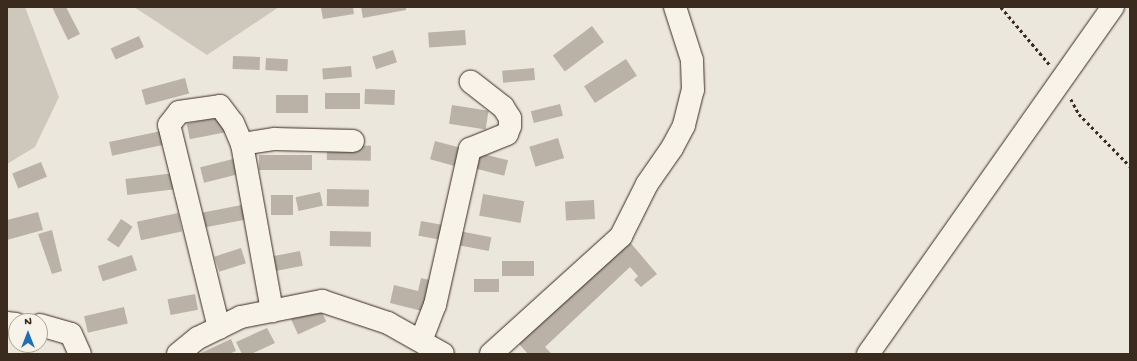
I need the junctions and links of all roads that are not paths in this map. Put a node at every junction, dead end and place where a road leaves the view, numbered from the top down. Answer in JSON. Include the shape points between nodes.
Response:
{"nodes":[{"id":1,"x":675,"y":7,"type":"edge"},
{"id":2,"x":1113,"y":7,"type":"edge"},
{"id":3,"x":471,"y":82,"type":"dead end"},
{"id":4,"x":353,"y":141,"type":"dead end"},
{"id":5,"x":242,"y":144,"type":"junction"},
{"id":6,"x":272,"y":311,"type":"junction"},
{"id":7,"x":48,"y":327,"type":"edge"},
{"id":8,"x":219,"y":328,"type":"junction"},
{"id":9,"x":421,"y":341,"type":"junction"},
{"id":10,"x":80,"y":354,"type":"edge"},
{"id":11,"x":178,"y":354,"type":"edge"},
{"id":12,"x":443,"y":354,"type":"edge"},
{"id":13,"x":491,"y":354,"type":"edge"},
{"id":14,"x":868,"y":354,"type":"edge"}],
"edges":[{"from":1,"to":13,"type":"street","via":[[692,60],[693,90],[684,125],[672,148],[647,184],[621,236]]},
{"from":2,"to":14,"type":"street"},
{"from":3,"to":9,"type":"street","via":[[503,107],[510,118],[510,126],[507,134],[470,149],[435,305]]},
{"from":4,"to":5,"type":"street","via":[[275,139]]},
{"from":5,"to":6,"type":"street"},
{"from":5,"to":8,"type":"street","via":[[233,123],[220,106],[179,112],[169,125]]},
{"from":6,"to":8,"type":"street","via":[[241,317]]},
{"from":6,"to":9,"type":"street","via":[[322,302],[388,323]]},
{"from":7,"to":10,"type":"street","via":[[71,334]]},
{"from":8,"to":11,"type":"street","via":[[198,338]]},
{"from":9,"to":12,"type":"street"}]}
